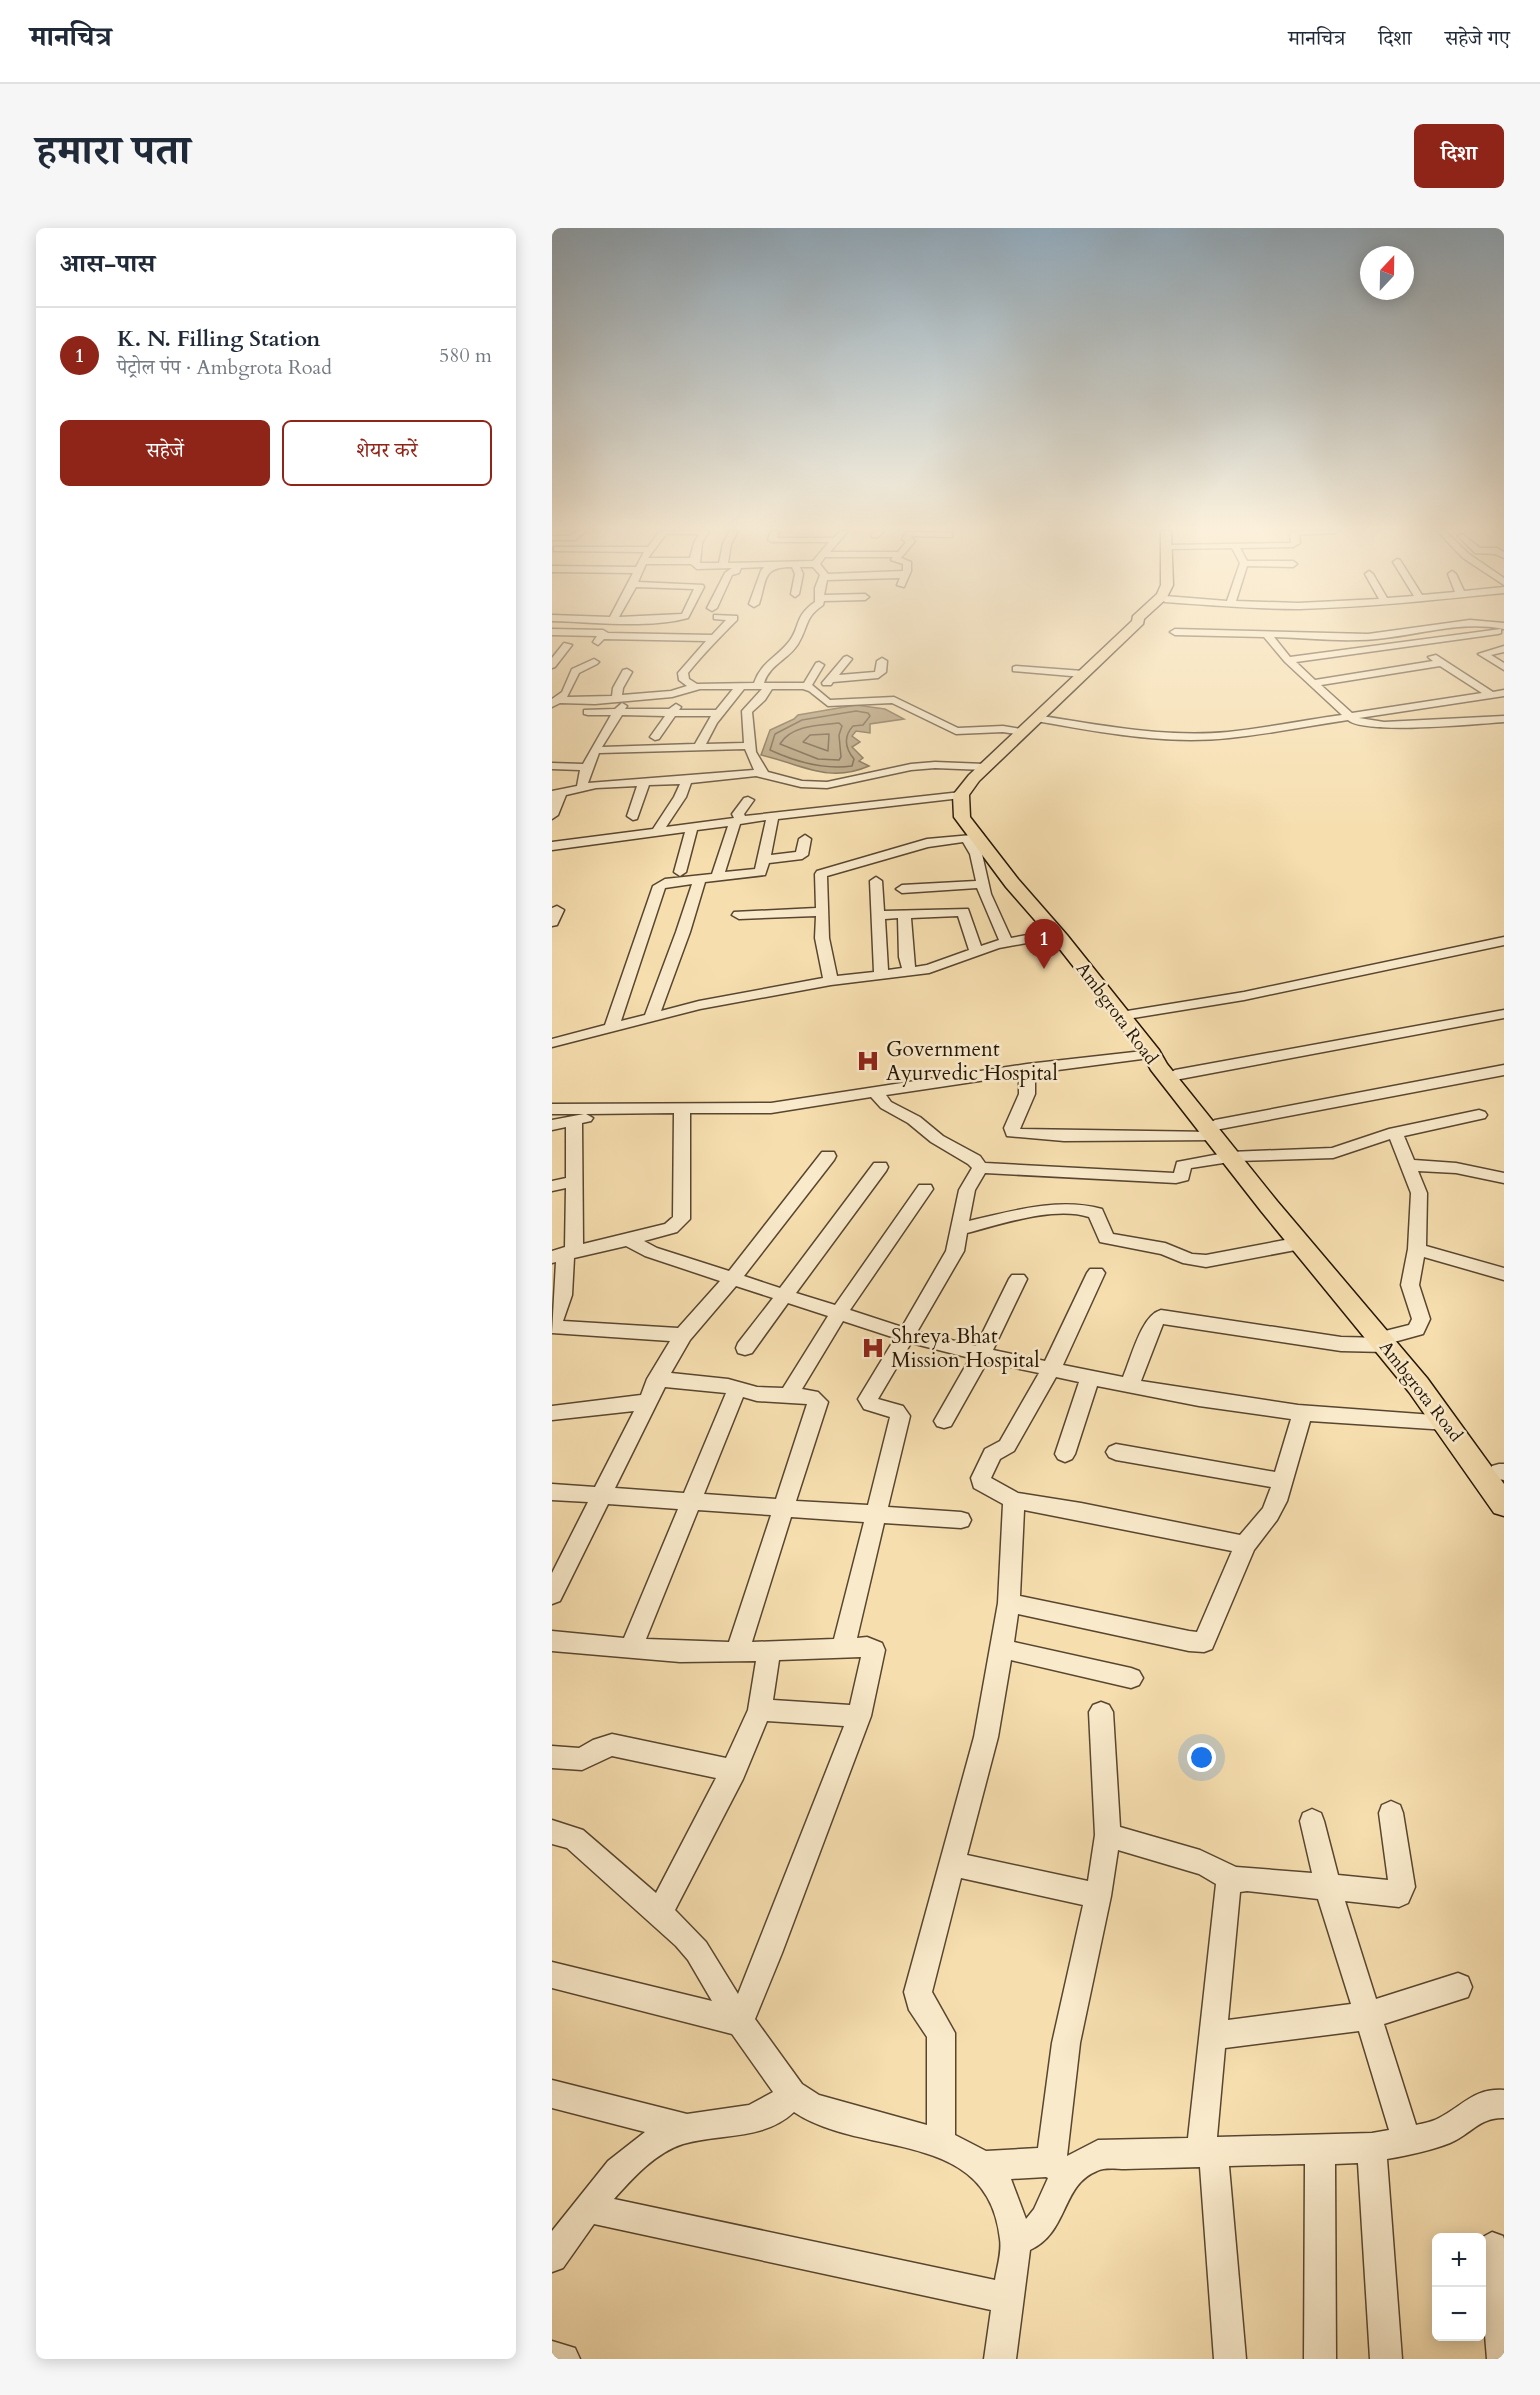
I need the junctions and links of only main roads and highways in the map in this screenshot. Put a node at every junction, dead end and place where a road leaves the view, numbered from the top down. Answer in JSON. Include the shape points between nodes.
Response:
{"nodes":[{"id":1,"x":1129,"y":630,"type":"edge"},
{"id":2,"x":963,"y":813,"type":"junction"},
{"id":3,"x":1056,"y":935,"type":"junction"},
{"id":4,"x":1154,"y":1057,"type":"junction"},
{"id":5,"x":1214,"y":1131,"type":"junction"},
{"id":6,"x":1235,"y":1157,"type":"junction"},
{"id":7,"x":1389,"y":1340,"type":"junction"},
{"id":8,"x":1502,"y":1474,"type":"edge"},
{"id":9,"x":1504,"y":1505,"type":"edge"}],
"edges":[{"from":1,"to":2,"type":"main road","name":"Ambgrota Road","via":[[985,767],[961,795]]},
{"from":2,"to":3,"type":"main road","name":"Ambgrota Road","via":[[973,838]]},
{"from":2,"to":3,"type":"main road","via":[[985,835],[1061,935]]},
{"from":3,"to":4,"type":"main road","name":"Ambgrota Road"},
{"from":4,"to":5,"type":"main road","name":"Ambgrota Road"},
{"from":4,"to":5,"type":"main road","via":[[1175,1075]]},
{"from":5,"to":6,"type":"main road","name":"Ambgrota Road"},
{"from":6,"to":7,"type":"main road"},
{"from":6,"to":7,"type":"main road","name":"Ambgrota Road","via":[[1301,1243]]},
{"from":7,"to":8,"type":"main road","via":[[1453,1410]]},
{"from":7,"to":9,"type":"main road","name":"Ambgrota Road"}]}
